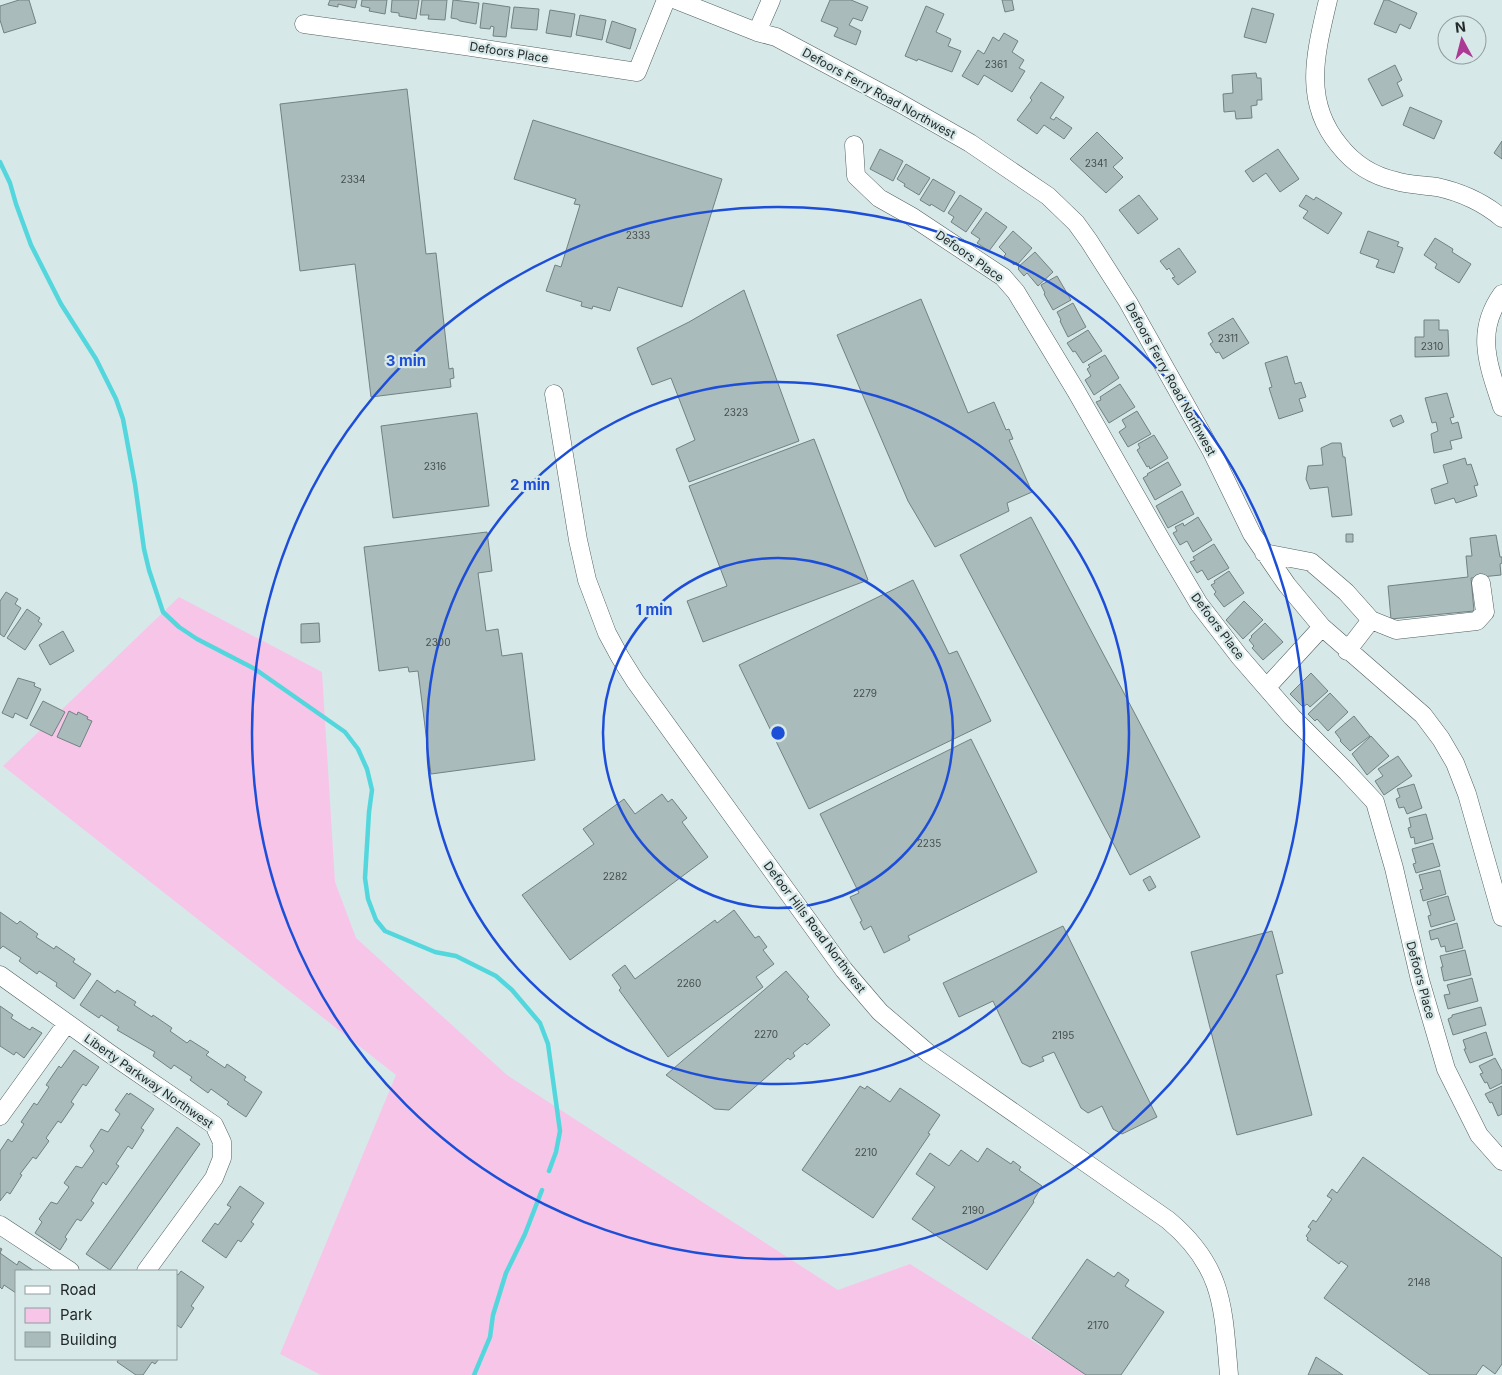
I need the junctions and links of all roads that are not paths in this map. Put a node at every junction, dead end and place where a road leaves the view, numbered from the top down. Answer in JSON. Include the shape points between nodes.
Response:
{"nodes":[{"id":1,"x":666,"y":0,"type":"edge"},
{"id":2,"x":676,"y":0,"type":"edge"},
{"id":3,"x":771,"y":0,"type":"edge"},
{"id":4,"x":1328,"y":0,"type":"edge"},
{"id":5,"x":304,"y":24,"type":"dead end"},
{"id":6,"x":757,"y":32,"type":"junction"},
{"id":7,"x":854,"y":145,"type":"dead end"},
{"id":8,"x":1502,"y":218,"type":"edge"},
{"id":9,"x":1502,"y":294,"type":"edge"},
{"id":10,"x":554,"y":394,"type":"dead end"},
{"id":11,"x":1502,"y":407,"type":"edge"},
{"id":12,"x":1264,"y":553,"type":"junction"},
{"id":13,"x":1481,"y":583,"type":"dead end"},
{"id":14,"x":1371,"y":620,"type":"junction"},
{"id":15,"x":1322,"y":628,"type":"junction"},
{"id":16,"x":1347,"y":651,"type":"junction"},
{"id":17,"x":1266,"y":688,"type":"junction"},
{"id":18,"x":1502,"y":917,"type":"edge"},
{"id":19,"x":0,"y":975,"type":"edge"},
{"id":20,"x":67,"y":1023,"type":"junction"},
{"id":21,"x":0,"y":1116,"type":"edge"},
{"id":22,"x":1502,"y":1161,"type":"edge"},
{"id":23,"x":0,"y":1225,"type":"edge"},
{"id":24,"x":68,"y":1270,"type":"edge"},
{"id":25,"x":147,"y":1270,"type":"edge"},
{"id":26,"x":1229,"y":1375,"type":"edge"}],
"edges":[{"from":1,"to":5,"type":"street","name":"Defoors Place","via":[[637,72]]},
{"from":2,"to":6,"type":"street","name":"Defoors Ferry Road Northwest"},
{"from":3,"to":6,"type":"street"},
{"from":4,"to":8,"type":"street","via":[[1314,73],[1317,104],[1329,133],[1348,156],[1370,172],[1395,181],[1439,188],[1468,197]]},
{"from":6,"to":12,"type":"street","name":"Defoors Ferry Road Northwest","via":[[776,37],[970,143],[1048,196],[1076,222],[1128,302]]},
{"from":7,"to":17,"type":"street","name":"Defoors Place","via":[[856,176],[879,198],[1003,277],[1016,292],[1199,604]]},
{"from":9,"to":11,"type":"street","via":[[1489,319],[1486,335],[1488,362]]},
{"from":10,"to":26,"type":"street","name":"Defoor Hills Road Northwest","via":[[587,580],[607,633],[635,681],[844,970],[880,1012],[928,1053],[1168,1220],[1194,1244],[1211,1270],[1220,1297]]},
{"from":12,"to":14,"type":"street","via":[[1311,562],[1346,592]]},
{"from":12,"to":15,"type":"street","name":"Defoors Ferry Road Northwest"},
{"from":13,"to":14,"type":"street","via":[[1485,612],[1477,621],[1396,630]]},
{"from":14,"to":16,"type":"street"},
{"from":15,"to":16,"type":"street","name":"Defoors Ferry Road Northwest"},
{"from":15,"to":17,"type":"street"},
{"from":16,"to":18,"type":"street","name":"Defoors Ferry Road Northwest","via":[[1422,715],[1455,763]]},
{"from":17,"to":22,"type":"street","name":"Defoors Place","via":[[1375,802],[1446,1069],[1479,1135]]},
{"from":19,"to":20,"type":"street","name":"Liberty Parkway Northwest"},
{"from":20,"to":21,"type":"street"},
{"from":20,"to":25,"type":"street","name":"Liberty Parkway Northwest","via":[[214,1125],[222,1142],[222,1158],[214,1178]]},
{"from":23,"to":24,"type":"street"}]}
